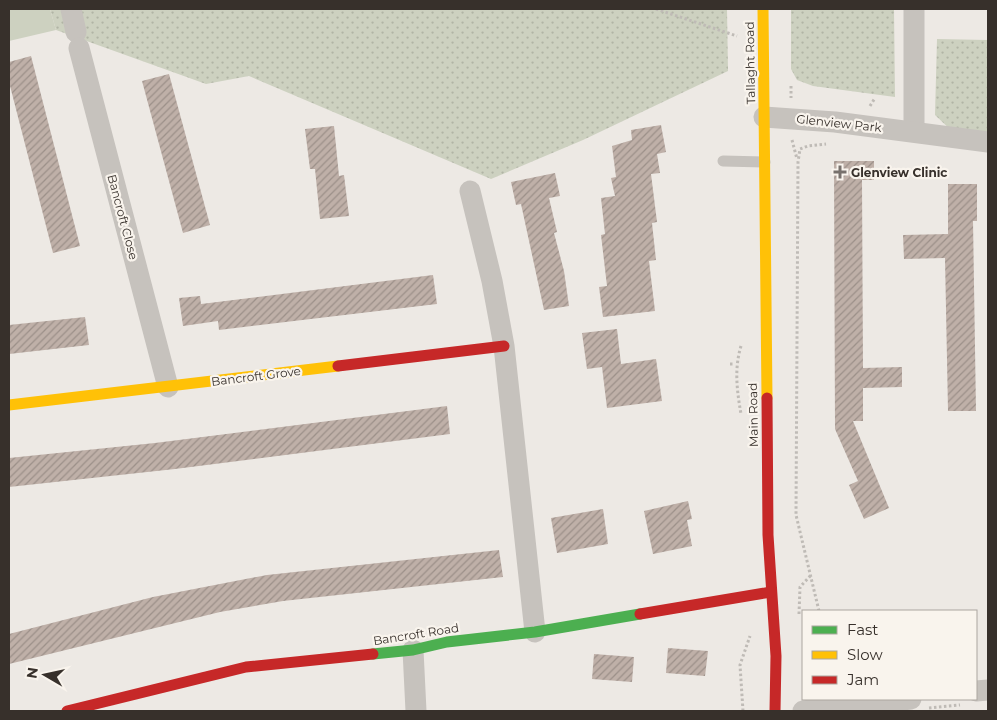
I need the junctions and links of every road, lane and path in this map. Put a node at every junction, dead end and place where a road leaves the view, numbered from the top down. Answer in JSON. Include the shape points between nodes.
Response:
{"nodes":[{"id":1,"x":71,"y":9,"type":"edge"},
{"id":2,"x":656,"y":9,"type":"edge"},
{"id":3,"x":763,"y":9,"type":"edge"},
{"id":4,"x":914,"y":9,"type":"edge"},
{"id":5,"x":737,"y":36,"type":"dead end"},
{"id":6,"x":764,"y":118,"type":"junction"},
{"id":7,"x":914,"y":131,"type":"junction"},
{"id":8,"x":791,"y":135,"type":"dead end"},
{"id":9,"x":988,"y":142,"type":"edge"},
{"id":10,"x":832,"y":144,"type":"dead end"},
{"id":11,"x":722,"y":161,"type":"dead end"},
{"id":12,"x":765,"y":162,"type":"junction"},
{"id":13,"x":798,"y":162,"type":"junction"},
{"id":14,"x":470,"y":191,"type":"dead end"},
{"id":15,"x":504,"y":346,"type":"junction"},
{"id":16,"x":168,"y":387,"type":"junction"},
{"id":17,"x":9,"y":405,"type":"edge"},
{"id":18,"x":793,"y":527,"type":"dead end"},
{"id":19,"x":800,"y":527,"type":"junction"},
{"id":20,"x":812,"y":574,"type":"junction"},
{"id":21,"x":771,"y":592,"type":"junction"},
{"id":22,"x":819,"y":610,"type":"edge"},
{"id":23,"x":799,"y":622,"type":"dead end"},
{"id":24,"x":752,"y":628,"type":"dead end"},
{"id":25,"x":535,"y":632,"type":"junction"},
{"id":26,"x":413,"y":650,"type":"junction"},
{"id":27,"x":949,"y":700,"type":"edge"},
{"id":28,"x":917,"y":704,"type":"edge"},
{"id":29,"x":79,"y":710,"type":"edge"},
{"id":30,"x":416,"y":711,"type":"edge"},
{"id":31,"x":743,"y":711,"type":"edge"},
{"id":32,"x":775,"y":711,"type":"edge"},
{"id":33,"x":802,"y":711,"type":"edge"}],
"edges":[{"from":1,"to":16,"type":"street","name":"Bancroft Close"},
{"from":2,"to":5,"type":"path"},
{"from":3,"to":6,"type":"street","name":"Tallaght Road"},
{"from":4,"to":7,"type":"street"},
{"from":6,"to":7,"type":"street","name":"Glenview Park"},
{"from":6,"to":12,"type":"street","name":"Main Road"},
{"from":7,"to":9,"type":"street","name":"Glenview Park"},
{"from":8,"to":13,"type":"path"},
{"from":10,"to":13,"type":"path","via":[[800,150]]},
{"from":11,"to":12,"type":"lane"},
{"from":12,"to":21,"type":"street","name":"Main Road"},
{"from":13,"to":19,"type":"path","via":[[796,515]]},
{"from":14,"to":15,"type":"street"},
{"from":15,"to":16,"type":"street","name":"Bancroft Grove"},
{"from":15,"to":25,"type":"street"},
{"from":16,"to":17,"type":"street","name":"Bancroft Grove"},
{"from":18,"to":19,"type":"path"},
{"from":19,"to":20,"type":"path"},
{"from":20,"to":22,"type":"path"},
{"from":20,"to":23,"type":"path","via":[[800,587]]},
{"from":21,"to":25,"type":"street","name":"Bancroft Road"},
{"from":21,"to":32,"type":"street","name":"Main Road","via":[[776,661]]},
{"from":24,"to":31,"type":"path","via":[[740,666]]},
{"from":25,"to":26,"type":"street","name":"Bancroft Road","via":[[447,642]]},
{"from":26,"to":29,"type":"street","name":"Bancroft Road","via":[[246,667]]},
{"from":26,"to":30,"type":"street"},
{"from":27,"to":28,"type":"path"},
{"from":28,"to":33,"type":"street"}]}
